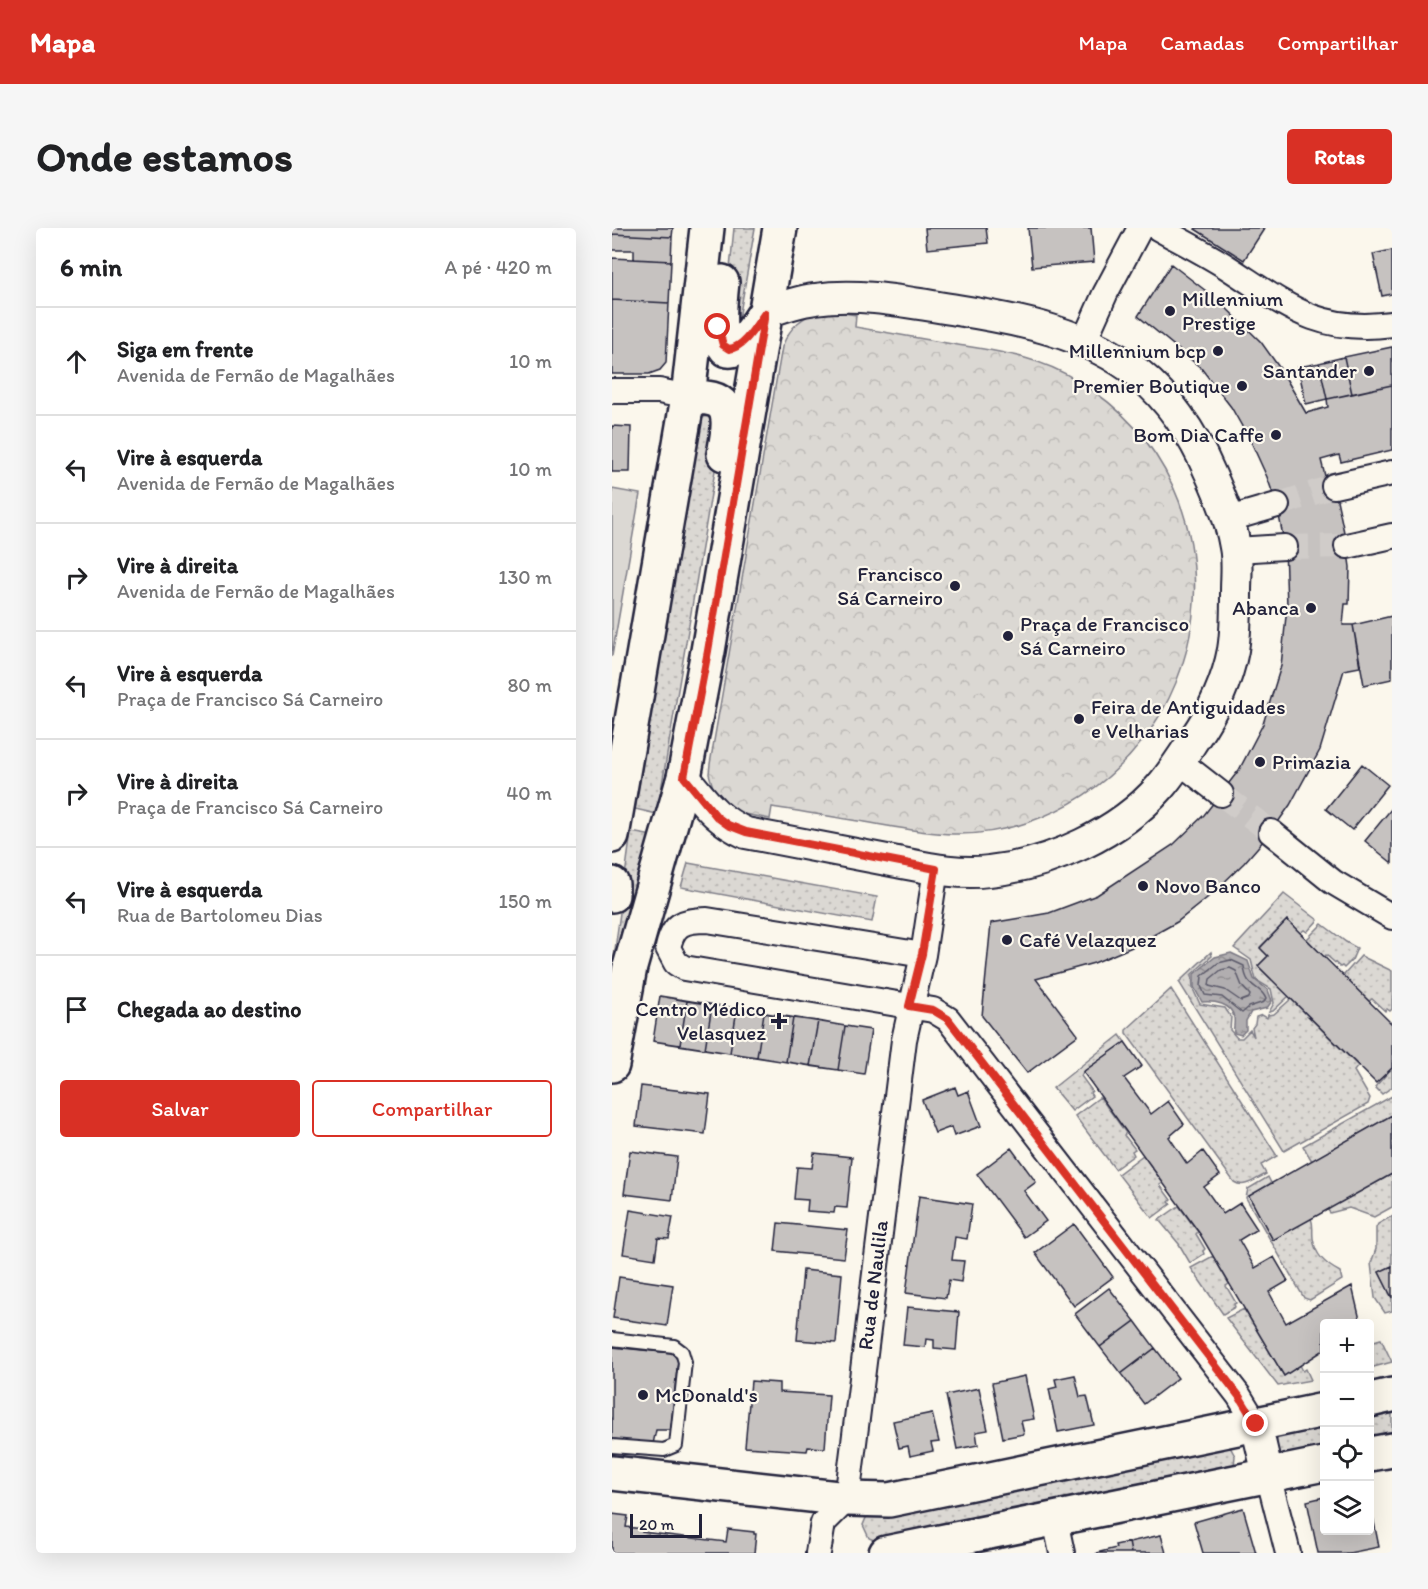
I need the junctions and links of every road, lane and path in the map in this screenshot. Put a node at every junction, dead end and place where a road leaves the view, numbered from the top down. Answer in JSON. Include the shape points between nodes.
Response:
{"nodes":[{"id":1,"x":706,"y":228,"type":"edge"},
{"id":2,"x":725,"y":228,"type":"edge"},
{"id":3,"x":762,"y":228,"type":"edge"},
{"id":4,"x":780,"y":228,"type":"edge"},
{"id":5,"x":1140,"y":228,"type":"edge"},
{"id":6,"x":1158,"y":228,"type":"edge"},
{"id":7,"x":765,"y":313,"type":"junction"},
{"id":8,"x":1392,"y":324,"type":"edge"},
{"id":9,"x":1084,"y":341,"type":"junction"},
{"id":10,"x":612,"y":391,"type":"edge"},
{"id":11,"x":688,"y":397,"type":"junction"},
{"id":12,"x":1392,"y":473,"type":"edge"},
{"id":13,"x":1334,"y":486,"type":"tunnel mouth"},
{"id":14,"x":1277,"y":505,"type":"tunnel mouth"},
{"id":15,"x":1229,"y":519,"type":"junction"},
{"id":16,"x":1392,"y":536,"type":"edge"},
{"id":17,"x":1347,"y":546,"type":"tunnel mouth"},
{"id":18,"x":1285,"y":547,"type":"tunnel mouth"},
{"id":19,"x":1236,"y":550,"type":"junction"},
{"id":20,"x":708,"y":651,"type":"junction"},
{"id":21,"x":1180,"y":762,"type":"junction"},
{"id":22,"x":684,"y":777,"type":"junction"},
{"id":23,"x":1221,"y":794,"type":"tunnel mouth"},
{"id":24,"x":1271,"y":832,"type":"tunnel mouth"},
{"id":25,"x":612,"y":836,"type":"edge"},
{"id":26,"x":936,"y":869,"type":"junction"},
{"id":27,"x":612,"y":884,"type":"edge"},
{"id":28,"x":612,"y":895,"type":"edge"},
{"id":29,"x":1392,"y":917,"type":"edge"},
{"id":30,"x":922,"y":954,"type":"junction"},
{"id":31,"x":909,"y":1006,"type":"junction"},
{"id":32,"x":612,"y":1065,"type":"edge"},
{"id":33,"x":612,"y":1339,"type":"edge"},
{"id":34,"x":1392,"y":1395,"type":"edge"},
{"id":35,"x":1374,"y":1399,"type":"edge"},
{"id":36,"x":1320,"y":1411,"type":"edge"},
{"id":37,"x":1256,"y":1424,"type":"junction"},
{"id":38,"x":612,"y":1446,"type":"edge"},
{"id":39,"x":1392,"y":1450,"type":"edge"},
{"id":40,"x":1374,"y":1453,"type":"edge"},
{"id":41,"x":676,"y":1462,"type":"junction"},
{"id":42,"x":1320,"y":1465,"type":"edge"},
{"id":43,"x":612,"y":1473,"type":"edge"},
{"id":44,"x":1268,"y":1475,"type":"junction"},
{"id":45,"x":847,"y":1499,"type":"junction"},
{"id":46,"x":1055,"y":1520,"type":"junction"},
{"id":47,"x":818,"y":1553,"type":"edge"},
{"id":48,"x":886,"y":1553,"type":"edge"},
{"id":49,"x":1062,"y":1553,"type":"edge"},
{"id":50,"x":1288,"y":1553,"type":"edge"}],
"edges":[{"from":1,"to":11,"type":"main road"},
{"from":2,"to":7,"type":"main road","via":[[718,327],[723,345],[729,349],[741,344]]},
{"from":3,"to":7,"type":"main road","via":[[750,291]]},
{"from":4,"to":7,"type":"main road"},
{"from":5,"to":9,"type":"street"},
{"from":6,"to":8,"type":"street","via":[[1282,304],[1324,322],[1362,327]]},
{"from":7,"to":9,"type":"street","via":[[815,299],[886,299],[970,312]]},
{"from":7,"to":20,"type":"main road"},
{"from":9,"to":15,"type":"street","via":[[1136,372],[1160,392],[1203,457]]},
{"from":10,"to":11,"type":"street","via":[[659,391]]},
{"from":11,"to":20,"type":"main road","via":[[713,399],[720,403],[728,418],[695,632]]},
{"from":11,"to":25,"type":"main road"},
{"from":12,"to":13,"type":"street"},
{"from":14,"to":15,"type":"street"},
{"from":15,"to":19,"type":"street"},
{"from":16,"to":17,"type":"street"},
{"from":18,"to":19,"type":"street"},
{"from":19,"to":21,"type":"street","via":[[1232,652],[1210,716]]},
{"from":20,"to":22,"type":"main road"},
{"from":21,"to":23,"type":"street"},
{"from":21,"to":26,"type":"street","via":[[1129,816],[1078,845],[1032,863],[990,871]]},
{"from":22,"to":26,"type":"street","via":[[717,817],[746,832]]},
{"from":22,"to":32,"type":"main road","via":[[630,967]]},
{"from":24,"to":29,"type":"street","via":[[1333,882]]},
{"from":26,"to":30,"type":"street"},
{"from":27,"to":28,"type":"main road"},
{"from":30,"to":31,"type":"street"},
{"from":30,"to":31,"type":"street","via":[[707,920],[680,925],[671,934],[668,948],[676,963],[684,968]]},
{"from":31,"to":37,"type":"street","via":[[933,1010],[948,1019],[1239,1396]]},
{"from":31,"to":45,"type":"street","name":"Rua de Naulila"},
{"from":33,"to":41,"type":"lane","via":[[674,1346],[682,1353],[685,1362]]},
{"from":34,"to":35,"type":"main road"},
{"from":36,"to":37,"type":"main road"},
{"from":37,"to":44,"type":"street"},
{"from":37,"to":45,"type":"main road","via":[[889,1500]]},
{"from":38,"to":41,"type":"lane","via":[[672,1448]]},
{"from":39,"to":40,"type":"main road"},
{"from":41,"to":43,"type":"main road"},
{"from":41,"to":45,"type":"main road"},
{"from":42,"to":44,"type":"main road"},
{"from":44,"to":46,"type":"main road"},
{"from":44,"to":50,"type":"street"},
{"from":45,"to":47,"type":"street","via":[[823,1523]]},
{"from":46,"to":48,"type":"main road"},
{"from":46,"to":49,"type":"street"}]}
